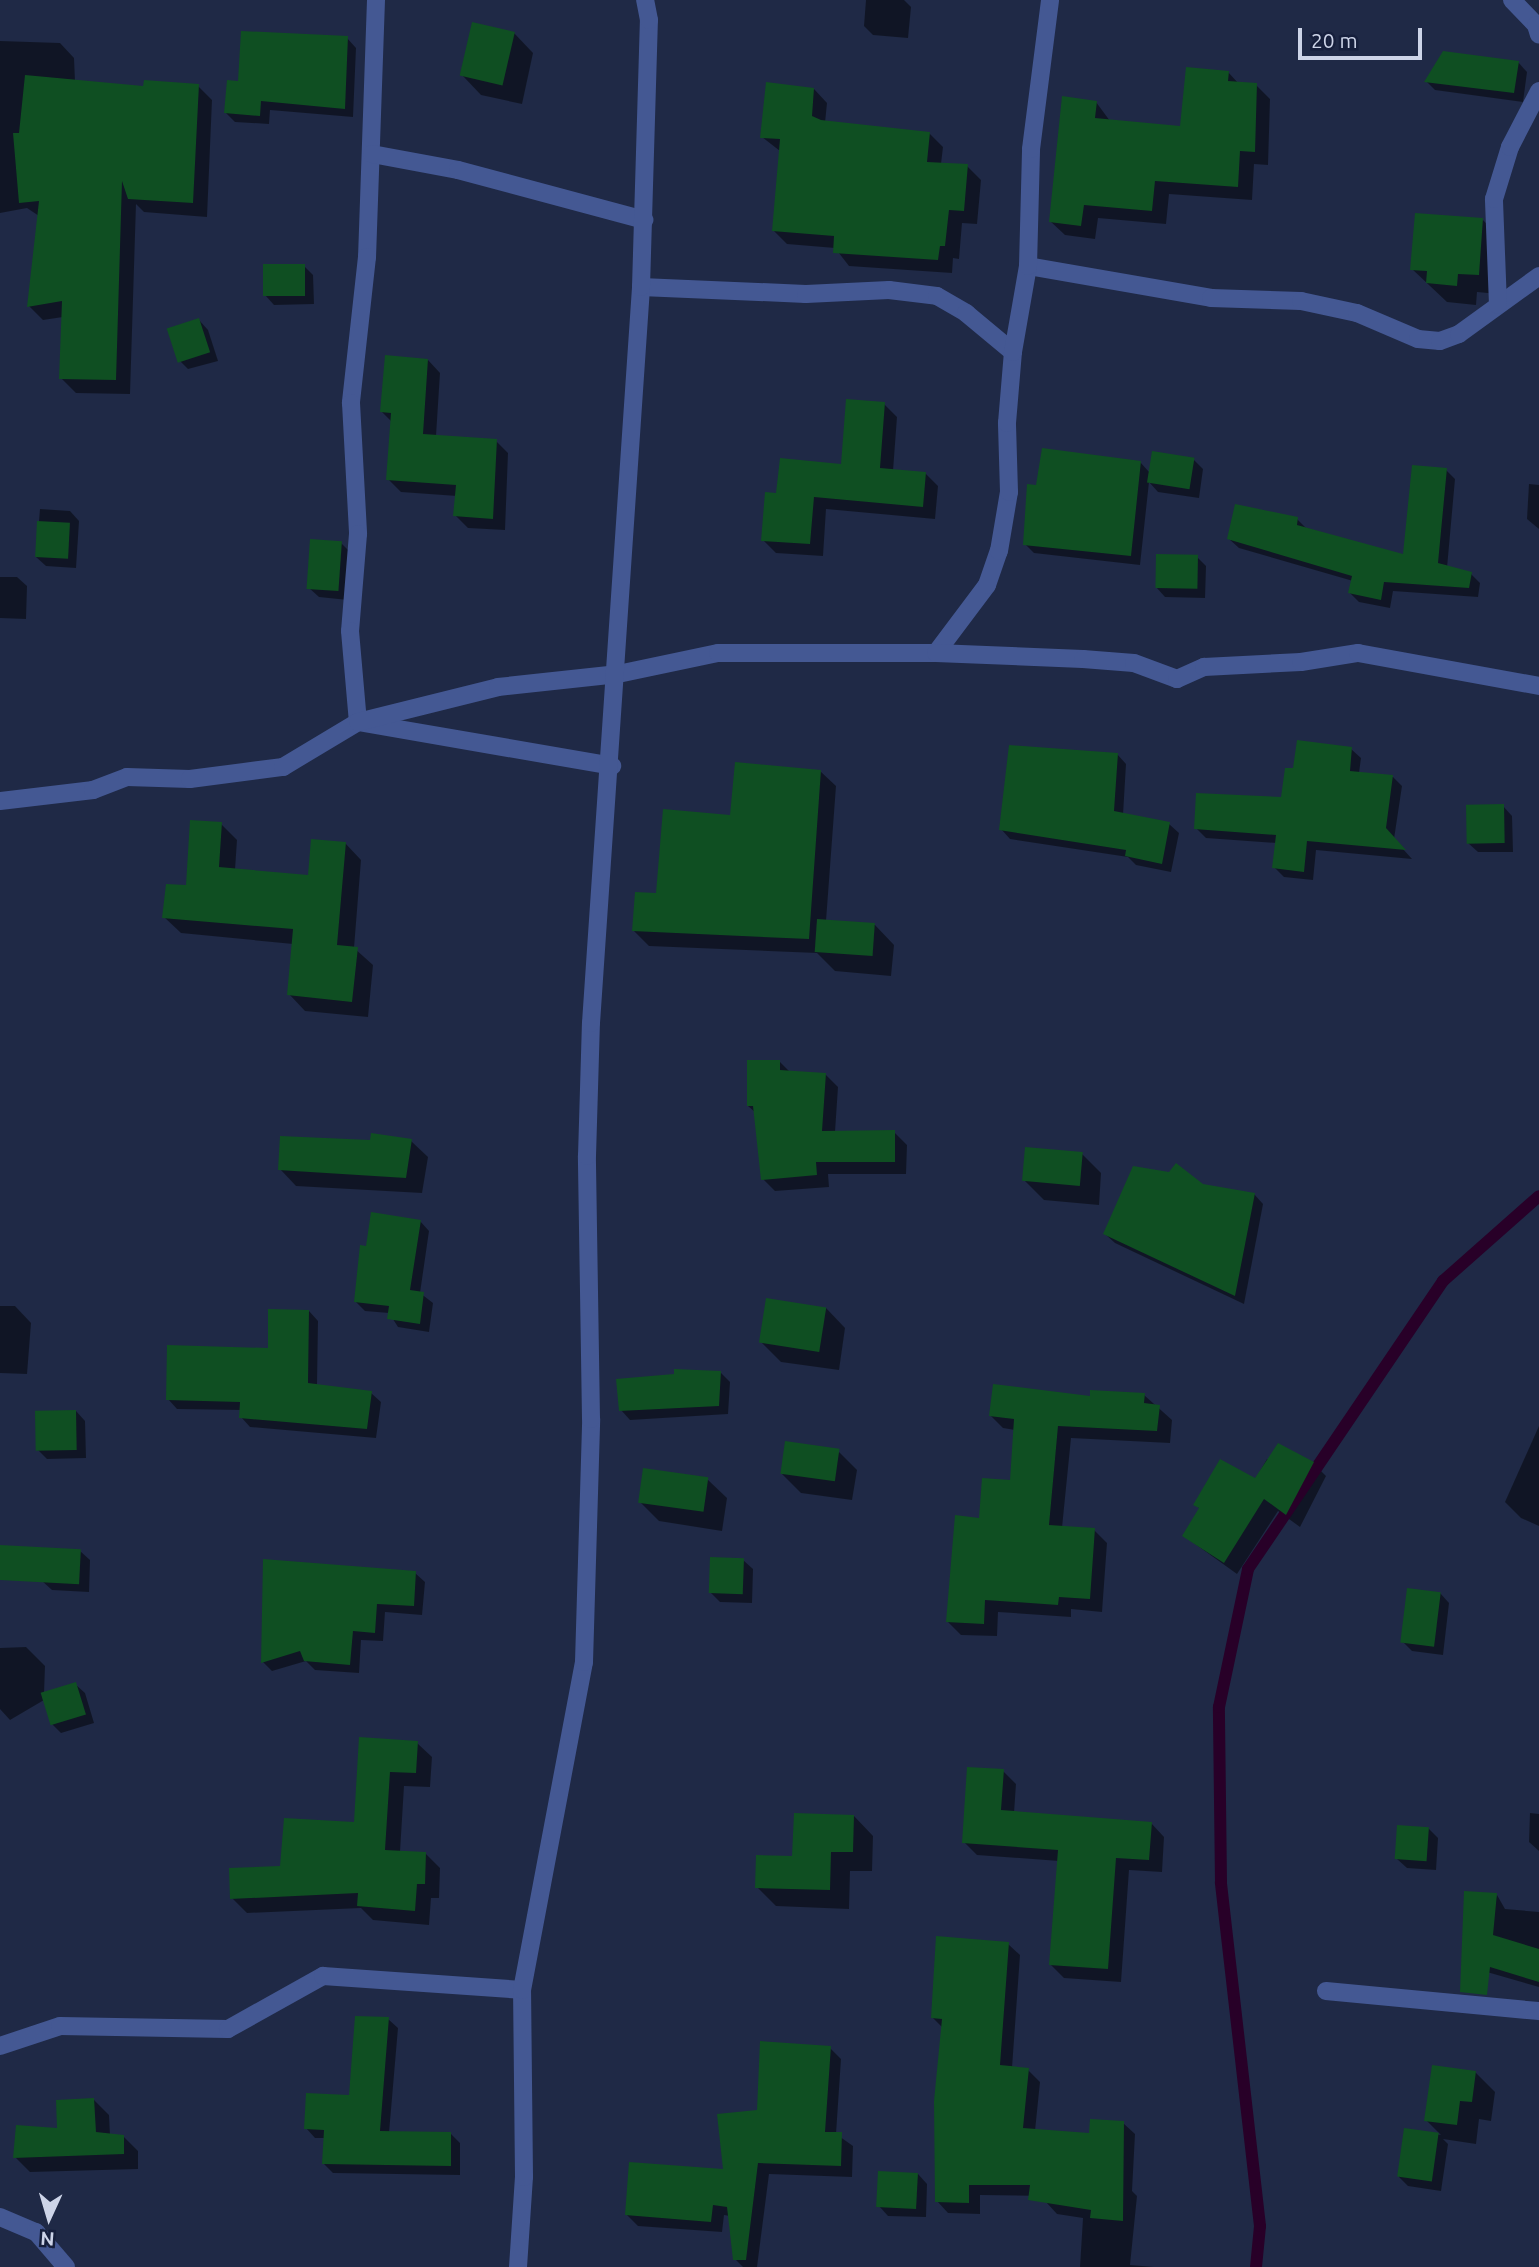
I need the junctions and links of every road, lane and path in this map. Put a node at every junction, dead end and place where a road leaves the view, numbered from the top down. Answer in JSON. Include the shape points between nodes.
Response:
{"nodes":[{"id":1,"x":376,"y":0,"type":"edge"},
{"id":2,"x":645,"y":0,"type":"edge"},
{"id":3,"x":656,"y":0,"type":"edge"},
{"id":4,"x":1050,"y":0,"type":"edge"},
{"id":5,"x":1512,"y":0,"type":"edge"},
{"id":6,"x":649,"y":20,"type":"junction"},
{"id":7,"x":1539,"y":36,"type":"edge"},
{"id":8,"x":1539,"y":91,"type":"edge"},
{"id":9,"x":372,"y":154,"type":"junction"},
{"id":10,"x":644,"y":220,"type":"junction"},
{"id":11,"x":1028,"y":266,"type":"junction"},
{"id":12,"x":1539,"y":276,"type":"edge"},
{"id":13,"x":641,"y":288,"type":"junction"},
{"id":14,"x":1498,"y":305,"type":"junction"},
{"id":15,"x":1013,"y":352,"type":"junction"},
{"id":16,"x":936,"y":653,"type":"junction"},
{"id":17,"x":618,"y":674,"type":"junction"},
{"id":18,"x":1539,"y":686,"type":"edge"},
{"id":19,"x":358,"y":722,"type":"junction"},
{"id":20,"x":612,"y":766,"type":"junction"},
{"id":21,"x":0,"y":801,"type":"edge"},
{"id":22,"x":522,"y":1990,"type":"junction"},
{"id":23,"x":1326,"y":1992,"type":"dead end"},
{"id":24,"x":1539,"y":2011,"type":"edge"},
{"id":25,"x":0,"y":2046,"type":"edge"},
{"id":26,"x":0,"y":2217,"type":"edge"},
{"id":27,"x":518,"y":2266,"type":"edge"},
{"id":28,"x":66,"y":2267,"type":"edge"},
{"id":29,"x":536,"y":2267,"type":"edge"}],
"edges":[{"from":1,"to":9,"type":"street"},
{"from":2,"to":6,"type":"street"},
{"from":3,"to":6,"type":"street"},
{"from":4,"to":11,"type":"street","via":[[1031,149]]},
{"from":5,"to":7,"type":"street","via":[[1536,25]]},
{"from":6,"to":10,"type":"street"},
{"from":8,"to":14,"type":"street","via":[[1510,147],[1494,198]]},
{"from":9,"to":10,"type":"street","via":[[458,170]]},
{"from":9,"to":19,"type":"street","via":[[367,257],[351,403],[358,534],[350,631]]},
{"from":10,"to":13,"type":"street"},
{"from":11,"to":14,"type":"street","via":[[1211,298],[1301,301],[1357,313],[1418,339],[1440,341],[1460,334]]},
{"from":11,"to":15,"type":"street"},
{"from":12,"to":14,"type":"street"},
{"from":13,"to":15,"type":"street","via":[[806,294],[889,290],[937,296],[966,313]]},
{"from":13,"to":17,"type":"street"},
{"from":15,"to":16,"type":"street","via":[[1007,423],[1009,492],[999,551],[987,585]]},
{"from":16,"to":17,"type":"street","via":[[718,653]]},
{"from":16,"to":18,"type":"street","via":[[1134,663],[1177,679],[1204,667],[1301,662],[1358,653]]},
{"from":17,"to":19,"type":"street","via":[[498,687]]},
{"from":17,"to":20,"type":"street"},
{"from":19,"to":20,"type":"street"},
{"from":19,"to":21,"type":"street","via":[[283,767],[190,779],[127,777],[93,790]]},
{"from":20,"to":22,"type":"street","via":[[591,1023],[587,1156],[591,1419],[584,1662]]},
{"from":22,"to":25,"type":"street","via":[[323,1976],[228,2029],[60,2026]]},
{"from":22,"to":27,"type":"street","via":[[524,2177]]},
{"from":23,"to":24,"type":"street"},
{"from":26,"to":28,"type":"street","via":[[36,2232]]},
{"from":27,"to":29,"type":"street"}]}
